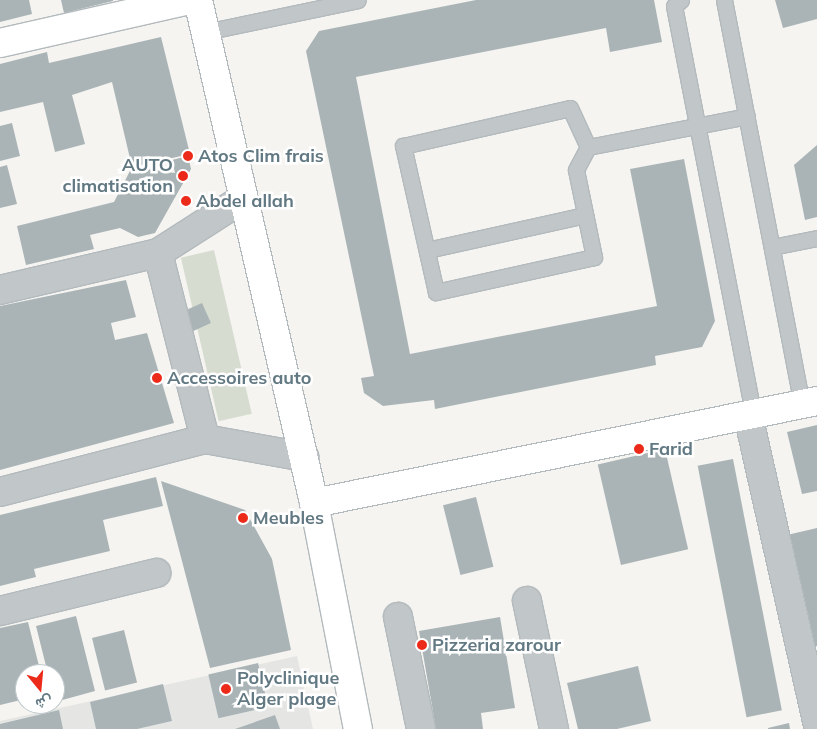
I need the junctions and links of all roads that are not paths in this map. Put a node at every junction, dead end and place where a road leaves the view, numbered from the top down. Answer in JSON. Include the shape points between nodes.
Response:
{"nodes":[{"id":1,"x":190,"y":0,"type":"edge"},
{"id":2,"x":198,"y":0,"type":"edge"},
{"id":3,"x":358,"y":0,"type":"edge"},
{"id":4,"x":681,"y":0,"type":"edge"},
{"id":5,"x":724,"y":0,"type":"edge"},
{"id":6,"x":205,"y":32,"type":"junction"},
{"id":7,"x":0,"y":43,"type":"edge"},
{"id":8,"x":747,"y":116,"type":"junction"},
{"id":9,"x":697,"y":126,"type":"junction"},
{"id":10,"x":588,"y":147,"type":"junction"},
{"id":11,"x":242,"y":199,"type":"junction"},
{"id":12,"x":585,"y":215,"type":"junction"},
{"id":13,"x":817,"y":238,"type":"edge"},
{"id":14,"x":772,"y":247,"type":"junction"},
{"id":15,"x":427,"y":250,"type":"junction"},
{"id":16,"x":158,"y":252,"type":"junction"},
{"id":17,"x":0,"y":290,"type":"edge"},
{"id":18,"x":810,"y":403,"type":"edge"},
{"id":19,"x":750,"y":415,"type":"junction"},
{"id":20,"x":205,"y":439,"type":"junction"},
{"id":21,"x":304,"y":457,"type":"junction"},
{"id":22,"x":0,"y":492,"type":"edge"},
{"id":23,"x":314,"y":503,"type":"junction"},
{"id":24,"x":156,"y":573,"type":"dead end"},
{"id":25,"x":527,"y":601,"type":"dead end"},
{"id":26,"x":0,"y":611,"type":"edge"},
{"id":27,"x":398,"y":617,"type":"dead end"},
{"id":28,"x":817,"y":722,"type":"edge"},
{"id":29,"x":358,"y":729,"type":"edge"},
{"id":30,"x":421,"y":729,"type":"edge"},
{"id":31,"x":554,"y":729,"type":"edge"}],
"edges":[{"from":1,"to":7,"type":"main road"},
{"from":2,"to":6,"type":"main road"},
{"from":3,"to":6,"type":"lane"},
{"from":4,"to":9,"type":"lane","via":[[674,6]]},
{"from":5,"to":8,"type":"lane"},
{"from":6,"to":11,"type":"main road"},
{"from":8,"to":9,"type":"lane"},
{"from":8,"to":14,"type":"lane"},
{"from":9,"to":10,"type":"lane"},
{"from":9,"to":19,"type":"lane"},
{"from":10,"to":12,"type":"lane","via":[[576,170]]},
{"from":10,"to":15,"type":"lane","via":[[570,108],[403,146]]},
{"from":11,"to":16,"type":"street"},
{"from":11,"to":21,"type":"main road"},
{"from":12,"to":15,"type":"lane"},
{"from":12,"to":15,"type":"lane","via":[[594,257],[436,292]]},
{"from":13,"to":14,"type":"lane"},
{"from":14,"to":18,"type":"lane"},
{"from":16,"to":17,"type":"street"},
{"from":16,"to":20,"type":"street"},
{"from":18,"to":19,"type":"main road"},
{"from":19,"to":23,"type":"main road"},
{"from":19,"to":28,"type":"street"},
{"from":20,"to":21,"type":"street"},
{"from":20,"to":22,"type":"street"},
{"from":21,"to":23,"type":"main road"},
{"from":23,"to":29,"type":"main road"},
{"from":24,"to":26,"type":"street"},
{"from":25,"to":31,"type":"street"},
{"from":27,"to":30,"type":"street"}]}
